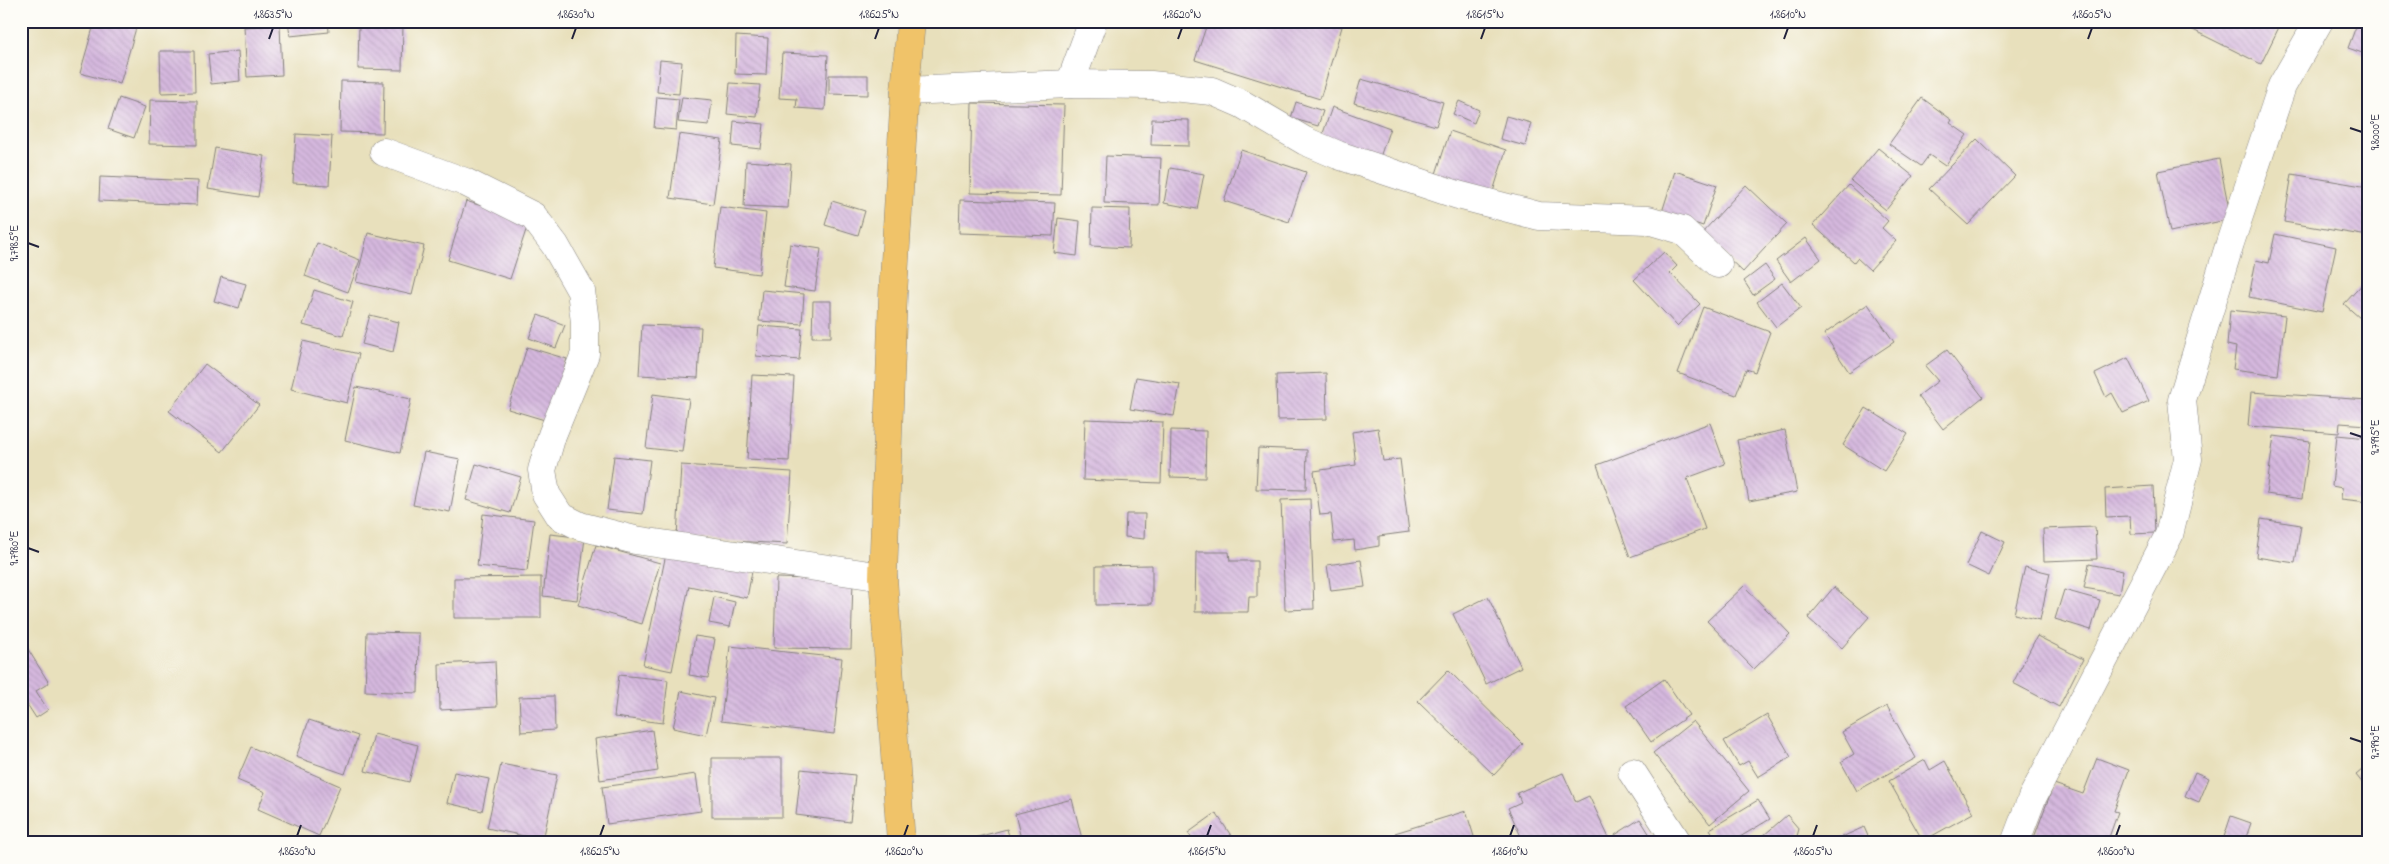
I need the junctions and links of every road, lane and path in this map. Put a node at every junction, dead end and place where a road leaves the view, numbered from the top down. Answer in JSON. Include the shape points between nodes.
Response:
{"nodes":[{"id":1,"x":911,"y":21,"type":"edge"},
{"id":2,"x":1093,"y":21,"type":"edge"},
{"id":3,"x":2319,"y":21,"type":"edge"},
{"id":4,"x":1070,"y":84,"type":"junction"},
{"id":5,"x":904,"y":91,"type":"junction"},
{"id":6,"x":384,"y":152,"type":"dead end"},
{"id":7,"x":1718,"y":264,"type":"dead end"},
{"id":8,"x":883,"y":578,"type":"junction"},
{"id":9,"x":1632,"y":772,"type":"dead end"},
{"id":10,"x":901,"y":843,"type":"edge"},
{"id":11,"x":1678,"y":843,"type":"edge"},
{"id":12,"x":2015,"y":843,"type":"edge"}],
"edges":[{"from":1,"to":5,"type":"main road"},
{"from":2,"to":4,"type":"street"},
{"from":3,"to":12,"type":"street","via":[[2282,86],[2182,400],[2188,459],[2169,535],[2032,798]]},
{"from":4,"to":5,"type":"street"},
{"from":4,"to":7,"type":"street","via":[[1152,85],[1212,91],[1338,155],[1458,195],[1538,216],[1648,220],[1682,230]]},
{"from":5,"to":8,"type":"main road"},
{"from":6,"to":8,"type":"street","via":[[465,182],[533,216],[555,245],[582,291],[585,354],[552,435],[542,470],[546,494],[560,516],[580,526],[635,540]]},
{"from":8,"to":10,"type":"main road"},
{"from":9,"to":11,"type":"street"}]}
